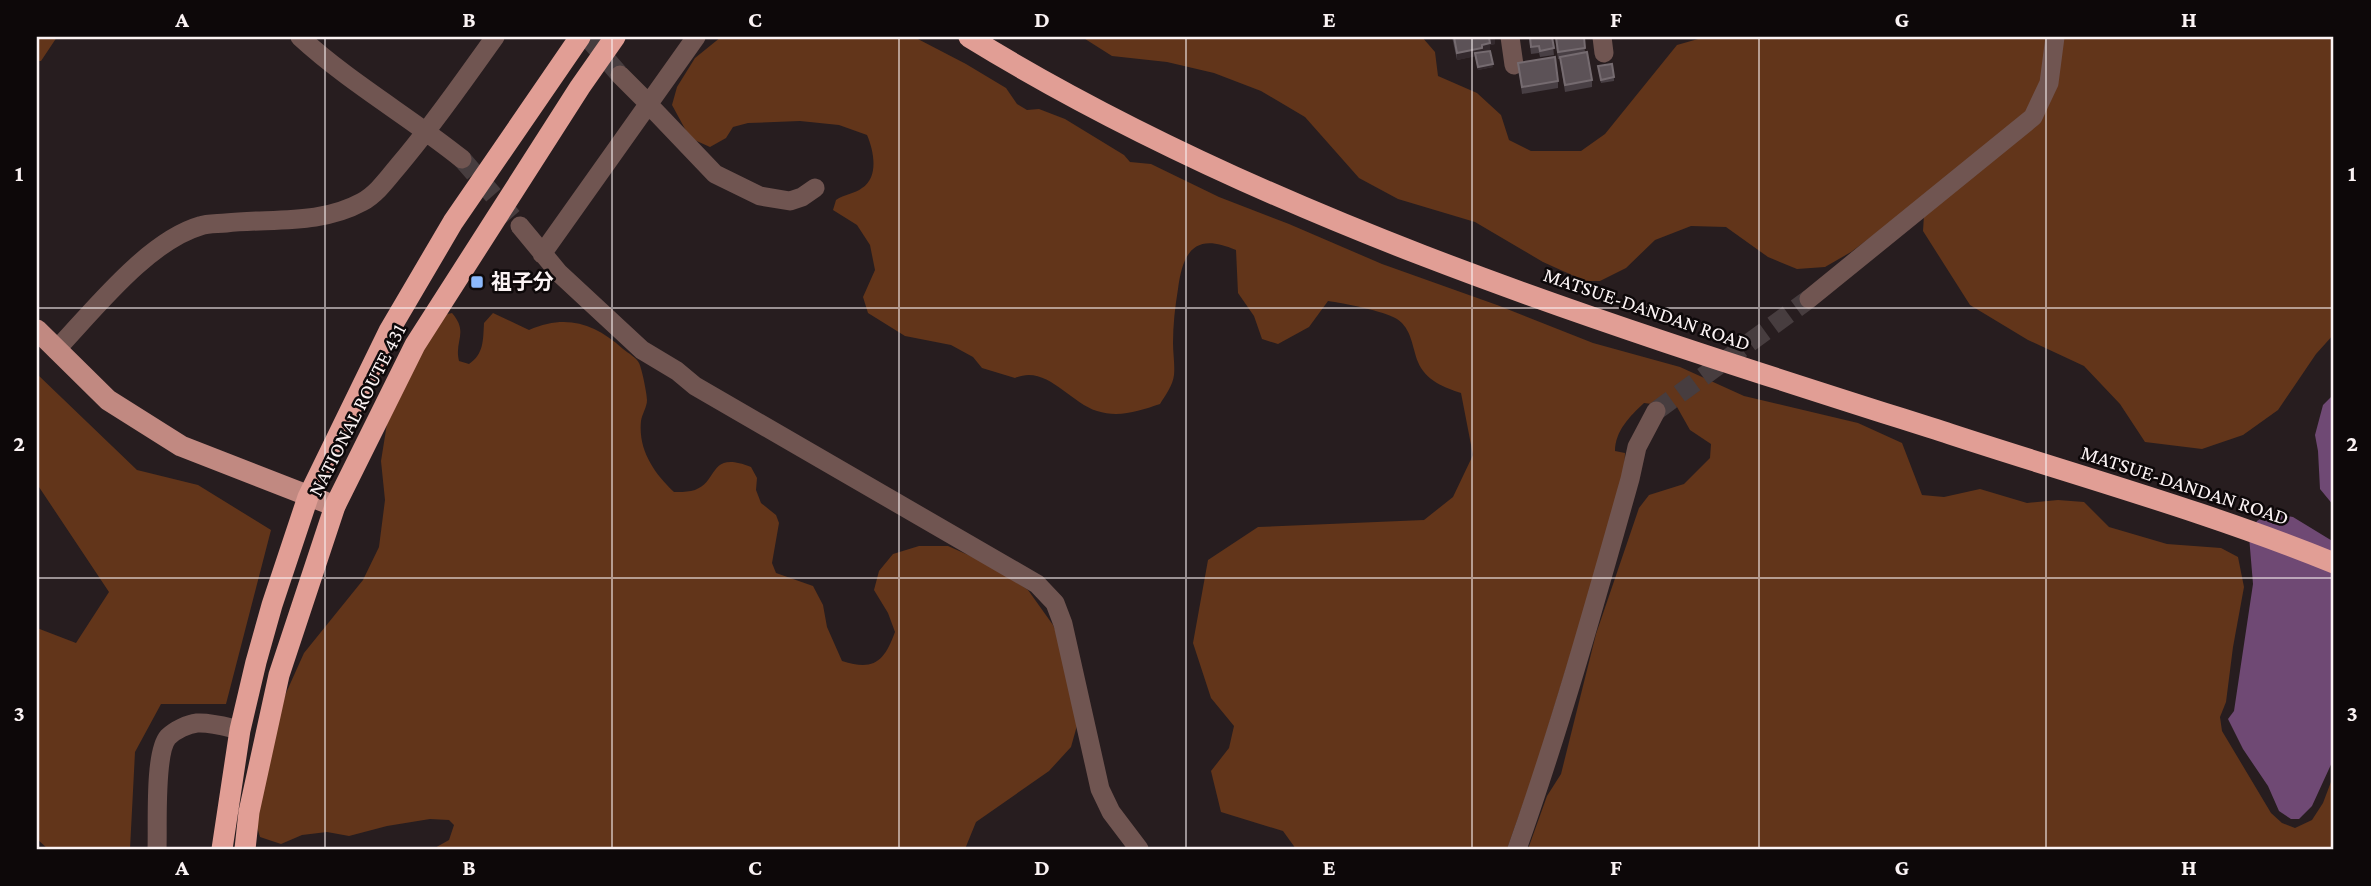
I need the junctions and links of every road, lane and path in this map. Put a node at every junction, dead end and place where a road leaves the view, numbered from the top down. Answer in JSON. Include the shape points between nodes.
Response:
{"nodes":[{"id":1,"x":300,"y":37,"type":"edge"},
{"id":2,"x":495,"y":37,"type":"edge"},
{"id":3,"x":580,"y":37,"type":"edge"},
{"id":4,"x":615,"y":37,"type":"edge"},
{"id":5,"x":696,"y":37,"type":"edge"},
{"id":6,"x":969,"y":37,"type":"edge"},
{"id":7,"x":1510,"y":37,"type":"edge"},
{"id":8,"x":2055,"y":37,"type":"edge"},
{"id":9,"x":1514,"y":65,"type":"dead end"},
{"id":10,"x":620,"y":75,"type":"tunnel mouth"},
{"id":11,"x":428,"y":131,"type":"junction"},
{"id":12,"x":462,"y":159,"type":"tunnel mouth"},
{"id":13,"x":815,"y":188,"type":"dead end"},
{"id":14,"x":520,"y":226,"type":"tunnel mouth"},
{"id":15,"x":542,"y":254,"type":"junction"},
{"id":16,"x":1809,"y":299,"type":"tunnel mouth"},
{"id":17,"x":37,"y":330,"type":"edge"},
{"id":18,"x":56,"y":350,"type":"junction"},
{"id":19,"x":1656,"y":411,"type":"tunnel mouth"},
{"id":20,"x":308,"y":497,"type":"junction"},
{"id":21,"x":335,"y":506,"type":"junction"},
{"id":22,"x":2334,"y":563,"type":"edge"},
{"id":23,"x":240,"y":730,"type":"junction"},
{"id":24,"x":157,"y":849,"type":"edge"},
{"id":25,"x":222,"y":849,"type":"edge"},
{"id":26,"x":245,"y":849,"type":"edge"},
{"id":27,"x":1139,"y":849,"type":"edge"},
{"id":28,"x":1517,"y":849,"type":"edge"}],
"edges":[{"from":1,"to":11,"type":"street","via":[[327,62]]},
{"from":2,"to":11,"type":"street"},
{"from":3,"to":20,"type":"highway","name":"NATIONAL ROUTE 431","via":[[453,222],[389,331]]},
{"from":4,"to":21,"type":"highway","name":"NATIONAL ROUTE 431","via":[[415,345]]},
{"from":5,"to":15,"type":"street"},
{"from":6,"to":22,"type":"highway","name":"MATSUE-DANDAN ROAD","via":[[1186,154],[1451,266],[1644,336],[2225,522]]},
{"from":7,"to":9,"type":"street"},
{"from":8,"to":16,"type":"street","via":[[2049,83],[2033,117]]},
{"from":10,"to":13,"type":"street","via":[[715,174],[760,196],[790,201]]},
{"from":11,"to":12,"type":"street"},
{"from":11,"to":18,"type":"street","via":[[375,192],[341,212],[310,219],[201,225],[177,235],[115,288]]},
{"from":14,"to":15,"type":"street"},
{"from":15,"to":27,"type":"street","via":[[642,350],[695,386],[1037,584],[1055,603],[1063,624],[1100,789]]},
{"from":17,"to":18,"type":"main road"},
{"from":18,"to":20,"type":"main road","via":[[108,400],[181,446]]},
{"from":19,"to":28,"type":"street","via":[[1637,447],[1570,686]]},
{"from":20,"to":21,"type":"main road"},
{"from":20,"to":23,"type":"highway","name":"NATIONAL ROUTE 431","via":[[272,605]]},
{"from":21,"to":26,"type":"highway","name":"NATIONAL ROUTE 431","via":[[279,675]]},
{"from":23,"to":24,"type":"street","via":[[198,723],[169,736],[162,747],[159,772]]},
{"from":23,"to":25,"type":"highway","name":"NATIONAL ROUTE 431"}]}
